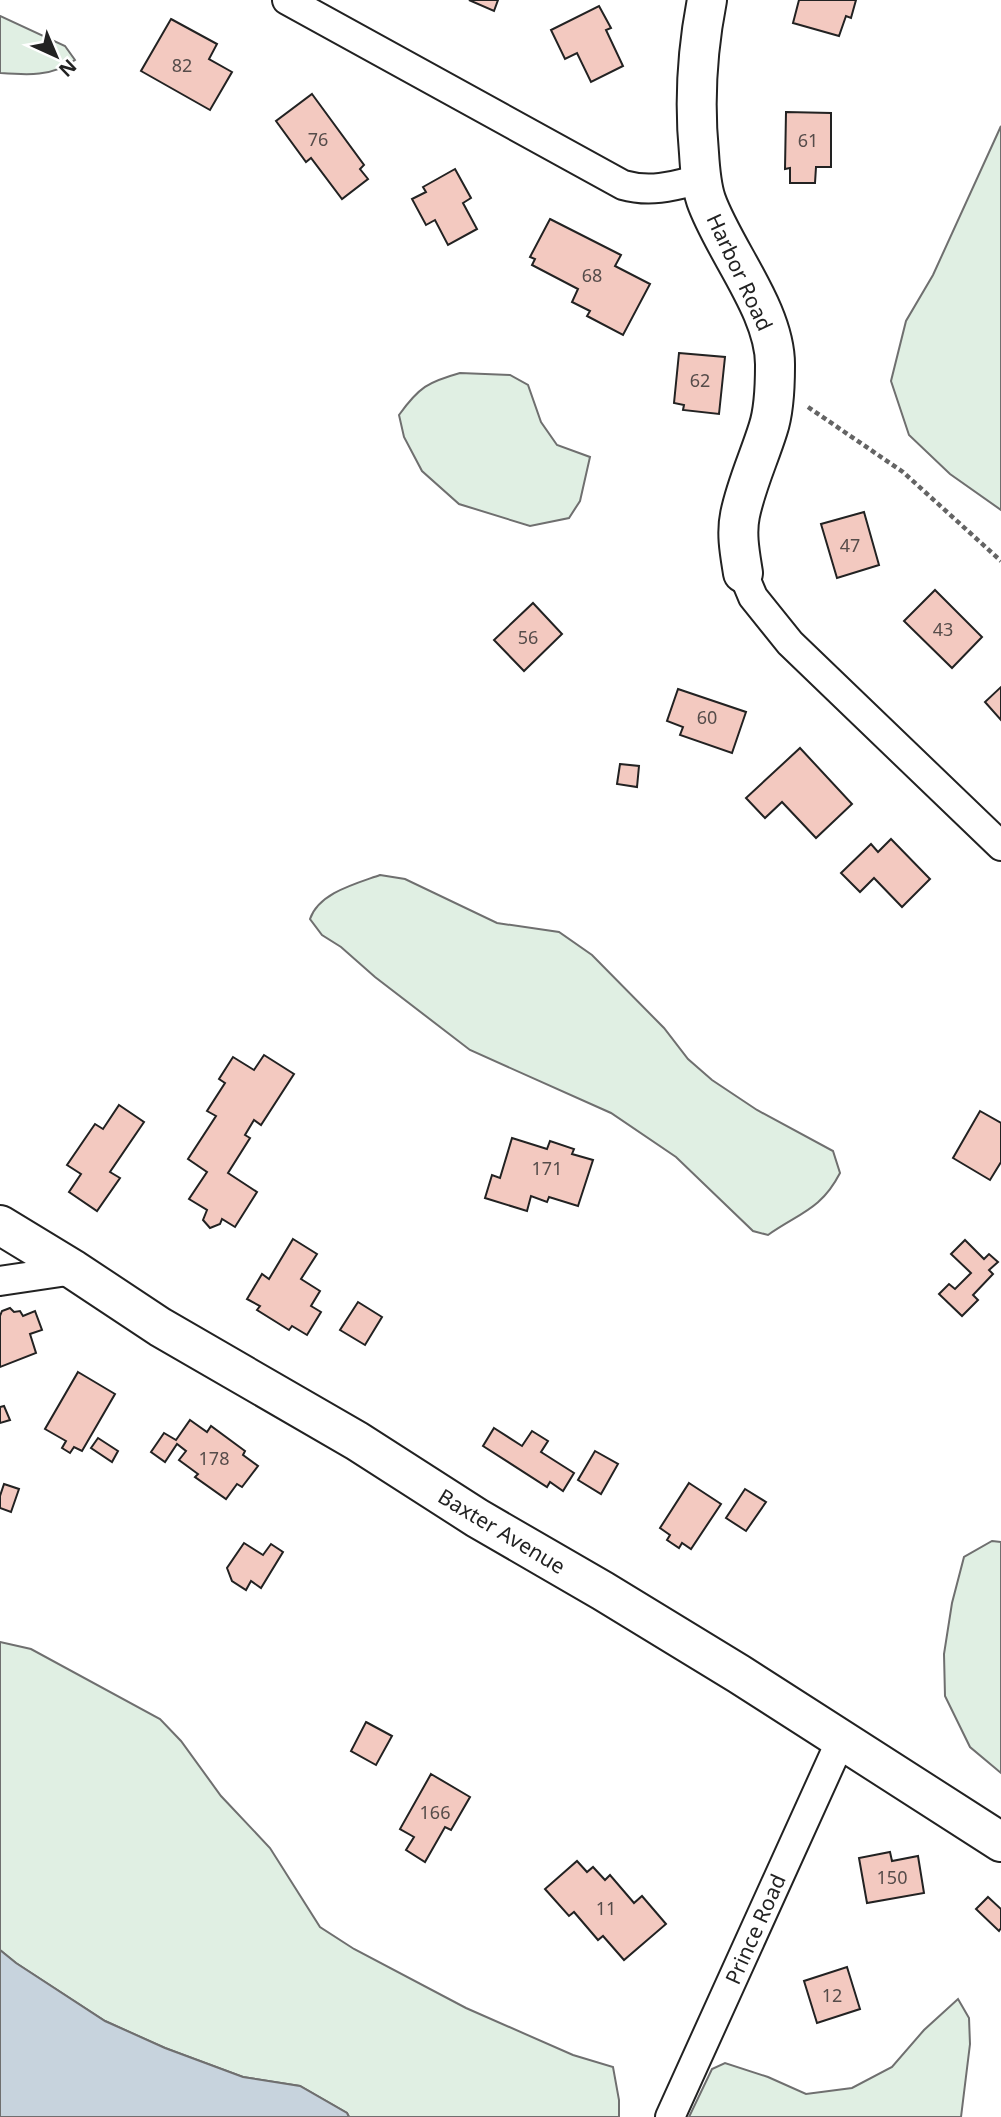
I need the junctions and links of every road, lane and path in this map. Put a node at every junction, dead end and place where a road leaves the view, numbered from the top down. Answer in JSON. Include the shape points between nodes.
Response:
{"nodes":[{"id":1,"x":287,"y":0,"type":"edge"},
{"id":2,"x":707,"y":0,"type":"edge"},
{"id":3,"x":701,"y":179,"type":"junction"},
{"id":4,"x":774,"y":383,"type":"junction"},
{"id":5,"x":1001,"y":561,"type":"edge"},
{"id":6,"x":743,"y":573,"type":"joint"},
{"id":7,"x":1001,"y":846,"type":"edge"},
{"id":8,"x":0,"y":1224,"type":"edge"},
{"id":9,"x":74,"y":1269,"type":"junction"},
{"id":10,"x":0,"y":1281,"type":"edge"},
{"id":11,"x":841,"y":1741,"type":"junction"},
{"id":12,"x":1001,"y":1842,"type":"edge"},
{"id":13,"x":670,"y":2117,"type":"edge"}],
"edges":[{"from":1,"to":3,"type":"street","via":[[623,186],[666,189]]},
{"from":2,"to":3,"type":"street","name":"Harbor Road","via":[[696,91]]},
{"from":3,"to":4,"type":"street","name":"Harbor Road","via":[[706,201],[758,303],[775,364]]},
{"from":4,"to":5,"type":"path","via":[[903,472]]},
{"from":4,"to":6,"type":"street","name":"Harbor Road","via":[[769,426],[740,516]]},
{"from":6,"to":7,"type":"street","name":"Harbor Road","via":[[753,597],[790,643]]},
{"from":8,"to":9,"type":"street","name":"Baxter Avenue"},
{"from":9,"to":10,"type":"street"},
{"from":9,"to":11,"type":"street","name":"Baxter Avenue","via":[[160,1327],[357,1441]]},
{"from":11,"to":12,"type":"street","name":"Baxter Avenue"},
{"from":11,"to":13,"type":"street","name":"Prince Road"}]}
